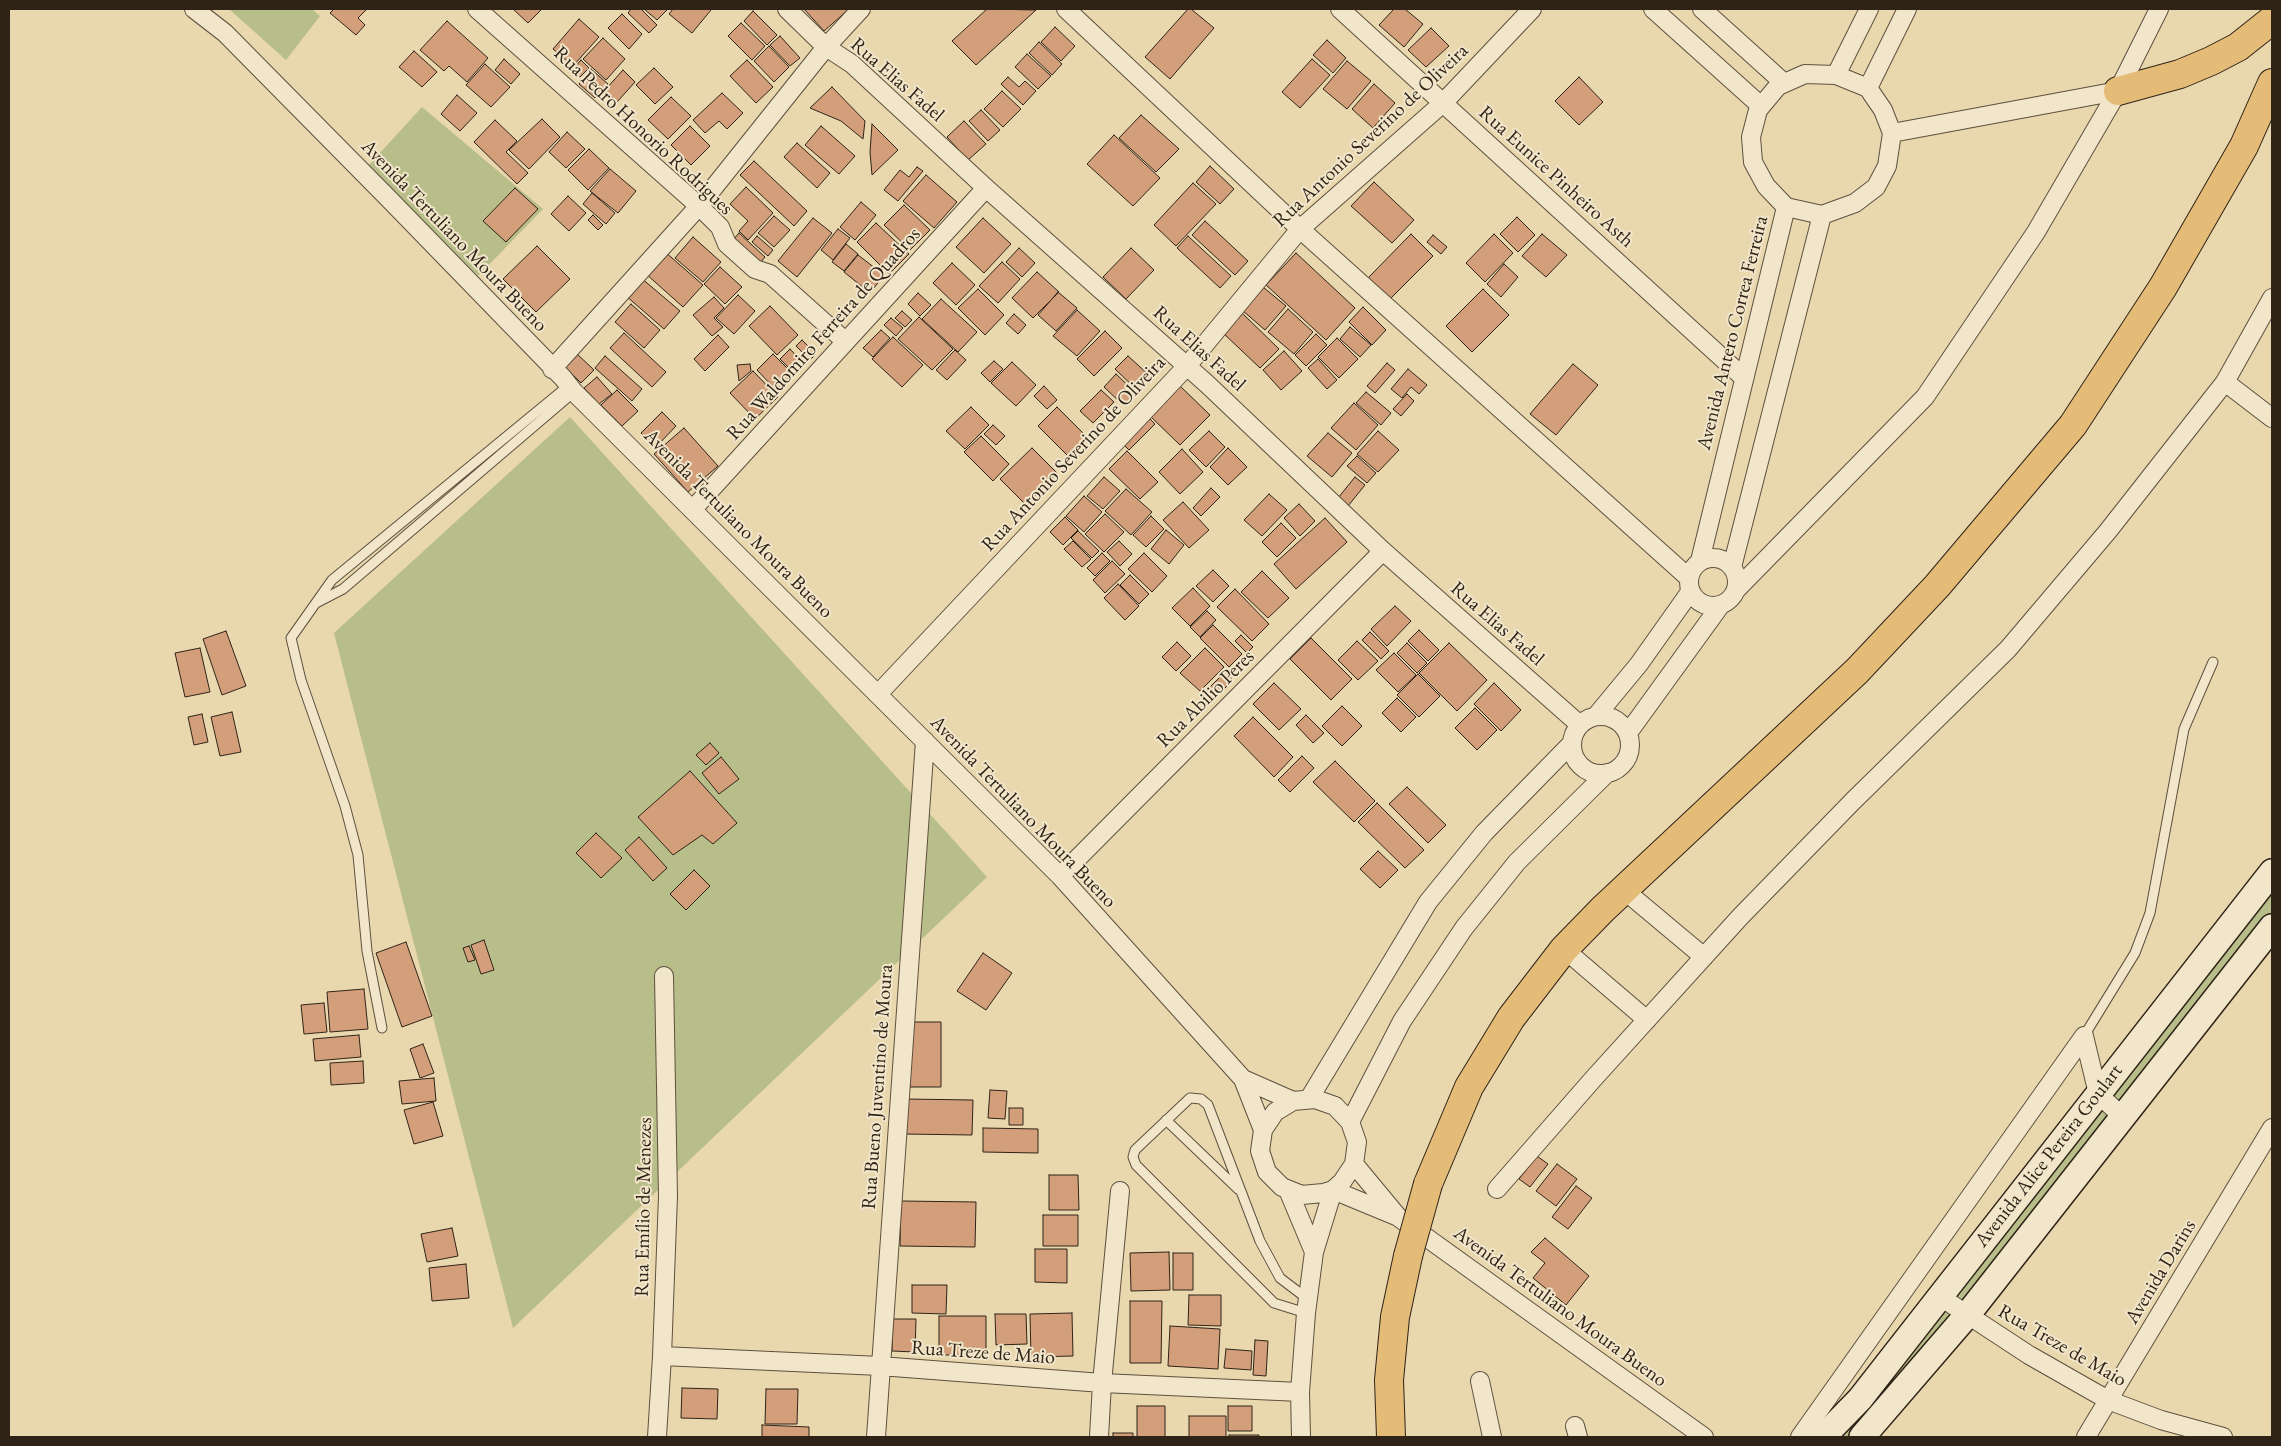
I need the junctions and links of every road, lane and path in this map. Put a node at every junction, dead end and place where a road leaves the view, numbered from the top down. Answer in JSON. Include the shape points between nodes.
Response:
{"nodes":[{"id":1,"x":194,"y":9,"type":"edge"},
{"id":2,"x":477,"y":9,"type":"edge"},
{"id":3,"x":787,"y":9,"type":"edge"},
{"id":4,"x":860,"y":9,"type":"edge"},
{"id":5,"x":1066,"y":9,"type":"edge"},
{"id":6,"x":1340,"y":9,"type":"edge"},
{"id":7,"x":1532,"y":9,"type":"edge"},
{"id":8,"x":1653,"y":9,"type":"edge"},
{"id":9,"x":1702,"y":9,"type":"edge"},
{"id":10,"x":1869,"y":9,"type":"edge"},
{"id":11,"x":1907,"y":9,"type":"edge"},
{"id":12,"x":2159,"y":9,"type":"edge"},
{"id":13,"x":2272,"y":20,"type":"edge"},
{"id":14,"x":826,"y":46,"type":"junction"},
{"id":15,"x":1836,"y":75,"type":"junction"},
{"id":16,"x":1784,"y":83,"type":"junction"},
{"id":17,"x":2272,"y":83,"type":"edge"},
{"id":18,"x":1868,"y":88,"type":"junction"},
{"id":19,"x":2118,"y":91,"type":"junction"},
{"id":20,"x":1443,"y":103,"type":"junction"},
{"id":21,"x":1761,"y":106,"type":"junction"},
{"id":22,"x":1892,"y":133,"type":"junction"},
{"id":23,"x":986,"y":188,"type":"junction"},
{"id":24,"x":699,"y":206,"type":"junction"},
{"id":25,"x":1786,"y":207,"type":"junction"},
{"id":26,"x":1822,"y":215,"type":"junction"},
{"id":27,"x":1300,"y":229,"type":"junction"},
{"id":28,"x":2272,"y":298,"type":"edge"},
{"id":29,"x":845,"y":341,"type":"junction"},
{"id":30,"x":1187,"y":366,"type":"junction"},
{"id":31,"x":552,"y":369,"type":"junction"},
{"id":32,"x":1743,"y":377,"type":"junction"},
{"id":33,"x":2225,"y":382,"type":"junction"},
{"id":34,"x":571,"y":389,"type":"junction"},
{"id":35,"x":2272,"y":418,"type":"edge"},
{"id":36,"x":693,"y":509,"type":"junction"},
{"id":37,"x":1383,"y":551,"type":"junction"},
{"id":38,"x":1700,"y":561,"type":"junction"},
{"id":39,"x":1732,"y":567,"type":"junction"},
{"id":40,"x":1689,"y":585,"type":"junction"},
{"id":41,"x":1736,"y":590,"type":"junction"},
{"id":42,"x":312,"y":606,"type":"junction"},
{"id":43,"x":1720,"y":606,"type":"junction"},
{"id":44,"x":2213,"y":662,"type":"dead end"},
{"id":45,"x":878,"y":694,"type":"junction"},
{"id":46,"x":1596,"y":716,"type":"junction"},
{"id":47,"x":1580,"y":725,"type":"junction"},
{"id":48,"x":1628,"y":733,"type":"junction"},
{"id":49,"x":925,"y":741,"type":"junction"},
{"id":50,"x":1572,"y":743,"type":"junction"},
{"id":51,"x":1606,"y":773,"type":"junction"},
{"id":52,"x":2272,"y":872,"type":"edge"},
{"id":53,"x":1060,"y":876,"type":"junction"},
{"id":54,"x":1624,"y":890,"type":"junction"},
{"id":55,"x":2272,"y":927,"type":"edge"},
{"id":56,"x":1564,"y":949,"type":"junction"},
{"id":57,"x":1704,"y":957,"type":"junction"},
{"id":58,"x":664,"y":976,"type":"dead end"},
{"id":59,"x":1647,"y":1020,"type":"junction"},
{"id":60,"x":382,"y":1028,"type":"dead end"},
{"id":61,"x":2084,"y":1036,"type":"junction"},
{"id":62,"x":1243,"y":1079,"type":"junction"},
{"id":63,"x":2098,"y":1094,"type":"junction"},
{"id":64,"x":1301,"y":1100,"type":"junction"},
{"id":65,"x":2124,"y":1118,"type":"junction"},
{"id":66,"x":1166,"y":1120,"type":"junction"},
{"id":67,"x":1350,"y":1122,"type":"junction"},
{"id":68,"x":2272,"y":1128,"type":"edge"},
{"id":69,"x":1263,"y":1130,"type":"junction"},
{"id":70,"x":1354,"y":1164,"type":"junction"},
{"id":71,"x":1497,"y":1189,"type":"dead end"},
{"id":72,"x":1288,"y":1190,"type":"junction"},
{"id":73,"x":1333,"y":1190,"type":"junction"},
{"id":74,"x":1120,"y":1191,"type":"dead end"},
{"id":75,"x":1241,"y":1192,"type":"junction"},
{"id":76,"x":1398,"y":1217,"type":"junction"},
{"id":77,"x":1314,"y":1252,"type":"junction"},
{"id":78,"x":1939,"y":1296,"type":"junction"},
{"id":79,"x":1307,"y":1307,"type":"junction"},
{"id":80,"x":1968,"y":1314,"type":"junction"},
{"id":81,"x":662,"y":1356,"type":"junction"},
{"id":82,"x":880,"y":1366,"type":"junction"},
{"id":83,"x":1480,"y":1381,"type":"dead end"},
{"id":84,"x":1102,"y":1384,"type":"junction"},
{"id":85,"x":1300,"y":1392,"type":"junction"},
{"id":86,"x":2108,"y":1400,"type":"junction"},
{"id":87,"x":1705,"y":1435,"type":"edge"},
{"id":88,"x":657,"y":1437,"type":"edge"},
{"id":89,"x":876,"y":1437,"type":"edge"},
{"id":90,"x":1099,"y":1437,"type":"edge"},
{"id":91,"x":1301,"y":1437,"type":"edge"},
{"id":92,"x":1391,"y":1437,"type":"edge"},
{"id":93,"x":1492,"y":1437,"type":"edge"},
{"id":94,"x":1800,"y":1437,"type":"edge"},
{"id":95,"x":1823,"y":1437,"type":"edge"},
{"id":96,"x":1862,"y":1437,"type":"edge"},
{"id":97,"x":2086,"y":1437,"type":"edge"},
{"id":98,"x":2223,"y":1437,"type":"edge"}],
"edges":[{"from":1,"to":31,"type":"street","name":"Avenida Tertuliano Moura Bueno","via":[[225,33]]},
{"from":2,"to":24,"type":"street","name":"Rua Pedro Honorio Rodrigues"},
{"from":3,"to":14,"type":"street","name":"Rua Elias Fadel"},
{"from":4,"to":14,"type":"street"},
{"from":5,"to":27,"type":"street"},
{"from":6,"to":20,"type":"street","name":"Rua Eunice Pinheiro Asth"},
{"from":7,"to":20,"type":"street","name":"Rua Antonio Severino de Oliveira"},
{"from":8,"to":21,"type":"street"},
{"from":9,"to":16,"type":"street"},
{"from":10,"to":15,"type":"street"},
{"from":11,"to":18,"type":"street"},
{"from":12,"to":19,"type":"street"},
{"from":13,"to":19,"type":"highway","via":[[2238,47],[2211,61],[2180,74]]},
{"from":14,"to":23,"type":"street","name":"Rua Elias Fadel","via":[[852,64]]},
{"from":14,"to":24,"type":"street"},
{"from":15,"to":16,"type":"street","name":"Avenida Antero Correa Ferreira","via":[[1805,74]]},
{"from":15,"to":18,"type":"street"},
{"from":16,"to":21,"type":"street","name":"Avenida Antero Correa Ferreira"},
{"from":17,"to":54,"type":"highway","via":[[2244,146],[2163,287],[2073,425],[1937,586],[1857,671]]},
{"from":18,"to":22,"type":"street","via":[[1883,110]]},
{"from":19,"to":22,"type":"street"},
{"from":19,"to":41,"type":"street","via":[[2036,232],[1925,397]]},
{"from":20,"to":27,"type":"street","name":"Rua Antonio Severino de Oliveira"},
{"from":20,"to":32,"type":"street","name":"Rua Eunice Pinheiro Asth"},
{"from":21,"to":25,"type":"street","name":"Avenida Antero Correa Ferreira","via":[[1751,137],[1753,162],[1766,186]]},
{"from":22,"to":26,"type":"street","via":[[1888,166],[1876,187],[1855,203]]},
{"from":23,"to":29,"type":"street","name":"Rua Waldomiro Ferreira de Quadros"},
{"from":23,"to":30,"type":"street","name":"Rua Elias Fadel"},
{"from":24,"to":29,"type":"street","name":"Rua Pedro Honorio Rodrigues","via":[[720,226],[727,244],[755,269],[770,274]]},
{"from":24,"to":31,"type":"street"},
{"from":25,"to":26,"type":"street"},
{"from":25,"to":32,"type":"street","name":"Avenida Antero Correa Ferreira"},
{"from":26,"to":39,"type":"street"},
{"from":27,"to":30,"type":"street","name":"Rua Antonio Severino de Oliveira"},
{"from":27,"to":40,"type":"street"},
{"from":28,"to":33,"type":"street"},
{"from":29,"to":36,"type":"street","name":"Rua Waldomiro Ferreira de Quadros"},
{"from":30,"to":37,"type":"street","name":"Rua Elias Fadel"},
{"from":30,"to":45,"type":"street","name":"Rua Antonio Severino de Oliveira"},
{"from":31,"to":34,"type":"street","name":"Avenida Tertuliano Moura Bueno"},
{"from":32,"to":38,"type":"street","name":"Avenida Antero Correa Ferreira"},
{"from":33,"to":35,"type":"street"},
{"from":33,"to":57,"type":"street","via":[[2108,531],[2008,649],[1847,808]]},
{"from":34,"to":36,"type":"street","name":"Avenida Tertuliano Moura Bueno"},
{"from":34,"to":42,"type":"lane","via":[[343,589]]},
{"from":34,"to":42,"type":"lane","via":[[332,580]]},
{"from":36,"to":45,"type":"street","name":"Avenida Tertuliano Moura Bueno"},
{"from":37,"to":47,"type":"street","name":"Rua Elias Fadel"},
{"from":37,"to":53,"type":"street","name":"Rua Abilio Peres"},
{"from":38,"to":39,"type":"street","via":[[1711,558],[1723,560]]},
{"from":38,"to":40,"type":"street","via":[[1692,569]]},
{"from":39,"to":41,"type":"street","via":[[1737,578]]},
{"from":40,"to":43,"type":"street","via":[[1697,602]]},
{"from":40,"to":46,"type":"street","via":[[1639,664]]},
{"from":41,"to":43,"type":"street","via":[[1730,600]]},
{"from":42,"to":60,"type":"lane","via":[[291,638],[301,680],[345,806],[358,855],[367,951]]},
{"from":43,"to":48,"type":"street"},
{"from":44,"to":61,"type":"lane","via":[[2184,729],[2150,913],[2135,953]]},
{"from":45,"to":49,"type":"street","name":"Avenida Tertuliano Moura Bueno"},
{"from":46,"to":47,"type":"street"},
{"from":46,"to":48,"type":"street","via":[[1609,716]]},
{"from":47,"to":50,"type":"street"},
{"from":48,"to":51,"type":"street","via":[[1630,746],[1627,758],[1618,768]]},
{"from":49,"to":53,"type":"street","name":"Avenida Tertuliano Moura Bueno"},
{"from":49,"to":82,"type":"street","name":"Rua Bueno Juventino de Moura"},
{"from":50,"to":51,"type":"street","via":[[1582,766],[1594,773]]},
{"from":50,"to":64,"type":"street","via":[[1484,833],[1428,902]]},
{"from":51,"to":67,"type":"street","via":[[1517,862],[1464,928],[1402,1021]]},
{"from":52,"to":63,"type":"street","name":"Avenida Alice Pereira Goulart"},
{"from":53,"to":62,"type":"street","name":"Avenida Tertuliano Moura Bueno"},
{"from":54,"to":56,"type":"highway"},
{"from":54,"to":57,"type":"street"},
{"from":55,"to":65,"type":"street","name":"Avenida Alice Pereira Goulart"},
{"from":56,"to":59,"type":"street"},
{"from":56,"to":92,"type":"highway","bridge":true,"via":[[1512,1018],[1469,1087],[1428,1184],[1395,1318],[1389,1380]]},
{"from":57,"to":59,"type":"street"},
{"from":58,"to":81,"type":"street","name":"Rua Emílio de Menezes","via":[[668,1196]]},
{"from":59,"to":71,"type":"street"},
{"from":61,"to":63,"type":"street"},
{"from":61,"to":94,"type":"street"},
{"from":62,"to":64,"type":"street","name":"Avenida Tertuliano Moura Bueno"},
{"from":62,"to":69,"type":"street","name":"Avenida Tertuliano Moura Bueno"},
{"from":63,"to":65,"type":"street"},
{"from":63,"to":78,"type":"street","name":"Avenida Alice Pereira Goulart"},
{"from":64,"to":67,"type":"street","via":[[1315,1099],[1335,1106]]},
{"from":64,"to":69,"type":"street","via":[[1275,1112]]},
{"from":65,"to":80,"type":"street","name":"Avenida Alice Pereira Goulart"},
{"from":66,"to":75,"type":"lane"},
{"from":66,"to":75,"type":"lane","via":[[1190,1098],[1201,1099],[1208,1105]]},
{"from":66,"to":79,"type":"lane","via":[[1135,1150],[1136,1165],[1274,1303]]},
{"from":67,"to":70,"type":"street","via":[[1357,1142]]},
{"from":68,"to":86,"type":"street","name":"Avenida Darins"},
{"from":69,"to":72,"type":"street","via":[[1260,1151],[1267,1172]]},
{"from":70,"to":73,"type":"street"},
{"from":70,"to":76,"type":"street","name":"Avenida Tertuliano Moura Bueno"},
{"from":72,"to":73,"type":"street","via":[[1302,1195]]},
{"from":72,"to":77,"type":"street"},
{"from":73,"to":76,"type":"street","name":"Avenida Tertuliano Moura Bueno"},
{"from":73,"to":77,"type":"street"},
{"from":74,"to":84,"type":"street"},
{"from":75,"to":79,"type":"lane","via":[[1260,1241],[1280,1278]]},
{"from":76,"to":87,"type":"street","name":"Avenida Tertuliano Moura Bueno"},
{"from":77,"to":79,"type":"street"},
{"from":78,"to":80,"type":"street","name":"Rua Treze de Maio"},
{"from":78,"to":95,"type":"street","name":"Avenida Alice Pereira Goulart","via":[[1860,1399]]},
{"from":79,"to":85,"type":"street"},
{"from":80,"to":86,"type":"street","name":"Rua Treze de Maio","via":[[2029,1355]]},
{"from":80,"to":96,"type":"street","name":"Avenida Alice Pereira Goulart"},
{"from":81,"to":82,"type":"street","name":"Rua Treze de Maio"},
{"from":81,"to":88,"type":"street","name":"Rua Emílio de Menezes"},
{"from":82,"to":84,"type":"street","name":"Rua Treze de Maio"},
{"from":82,"to":89,"type":"street","name":"Rua Bueno Juventino de Moura"},
{"from":83,"to":93,"type":"street"},
{"from":84,"to":85,"type":"street","name":"Rua Treze de Maio"},
{"from":84,"to":90,"type":"street"},
{"from":85,"to":91,"type":"street"},
{"from":86,"to":97,"type":"street","name":"Avenida Darins"},
{"from":86,"to":98,"type":"street","name":"Rua Treze de Maio","via":[[2161,1420]]}]}
